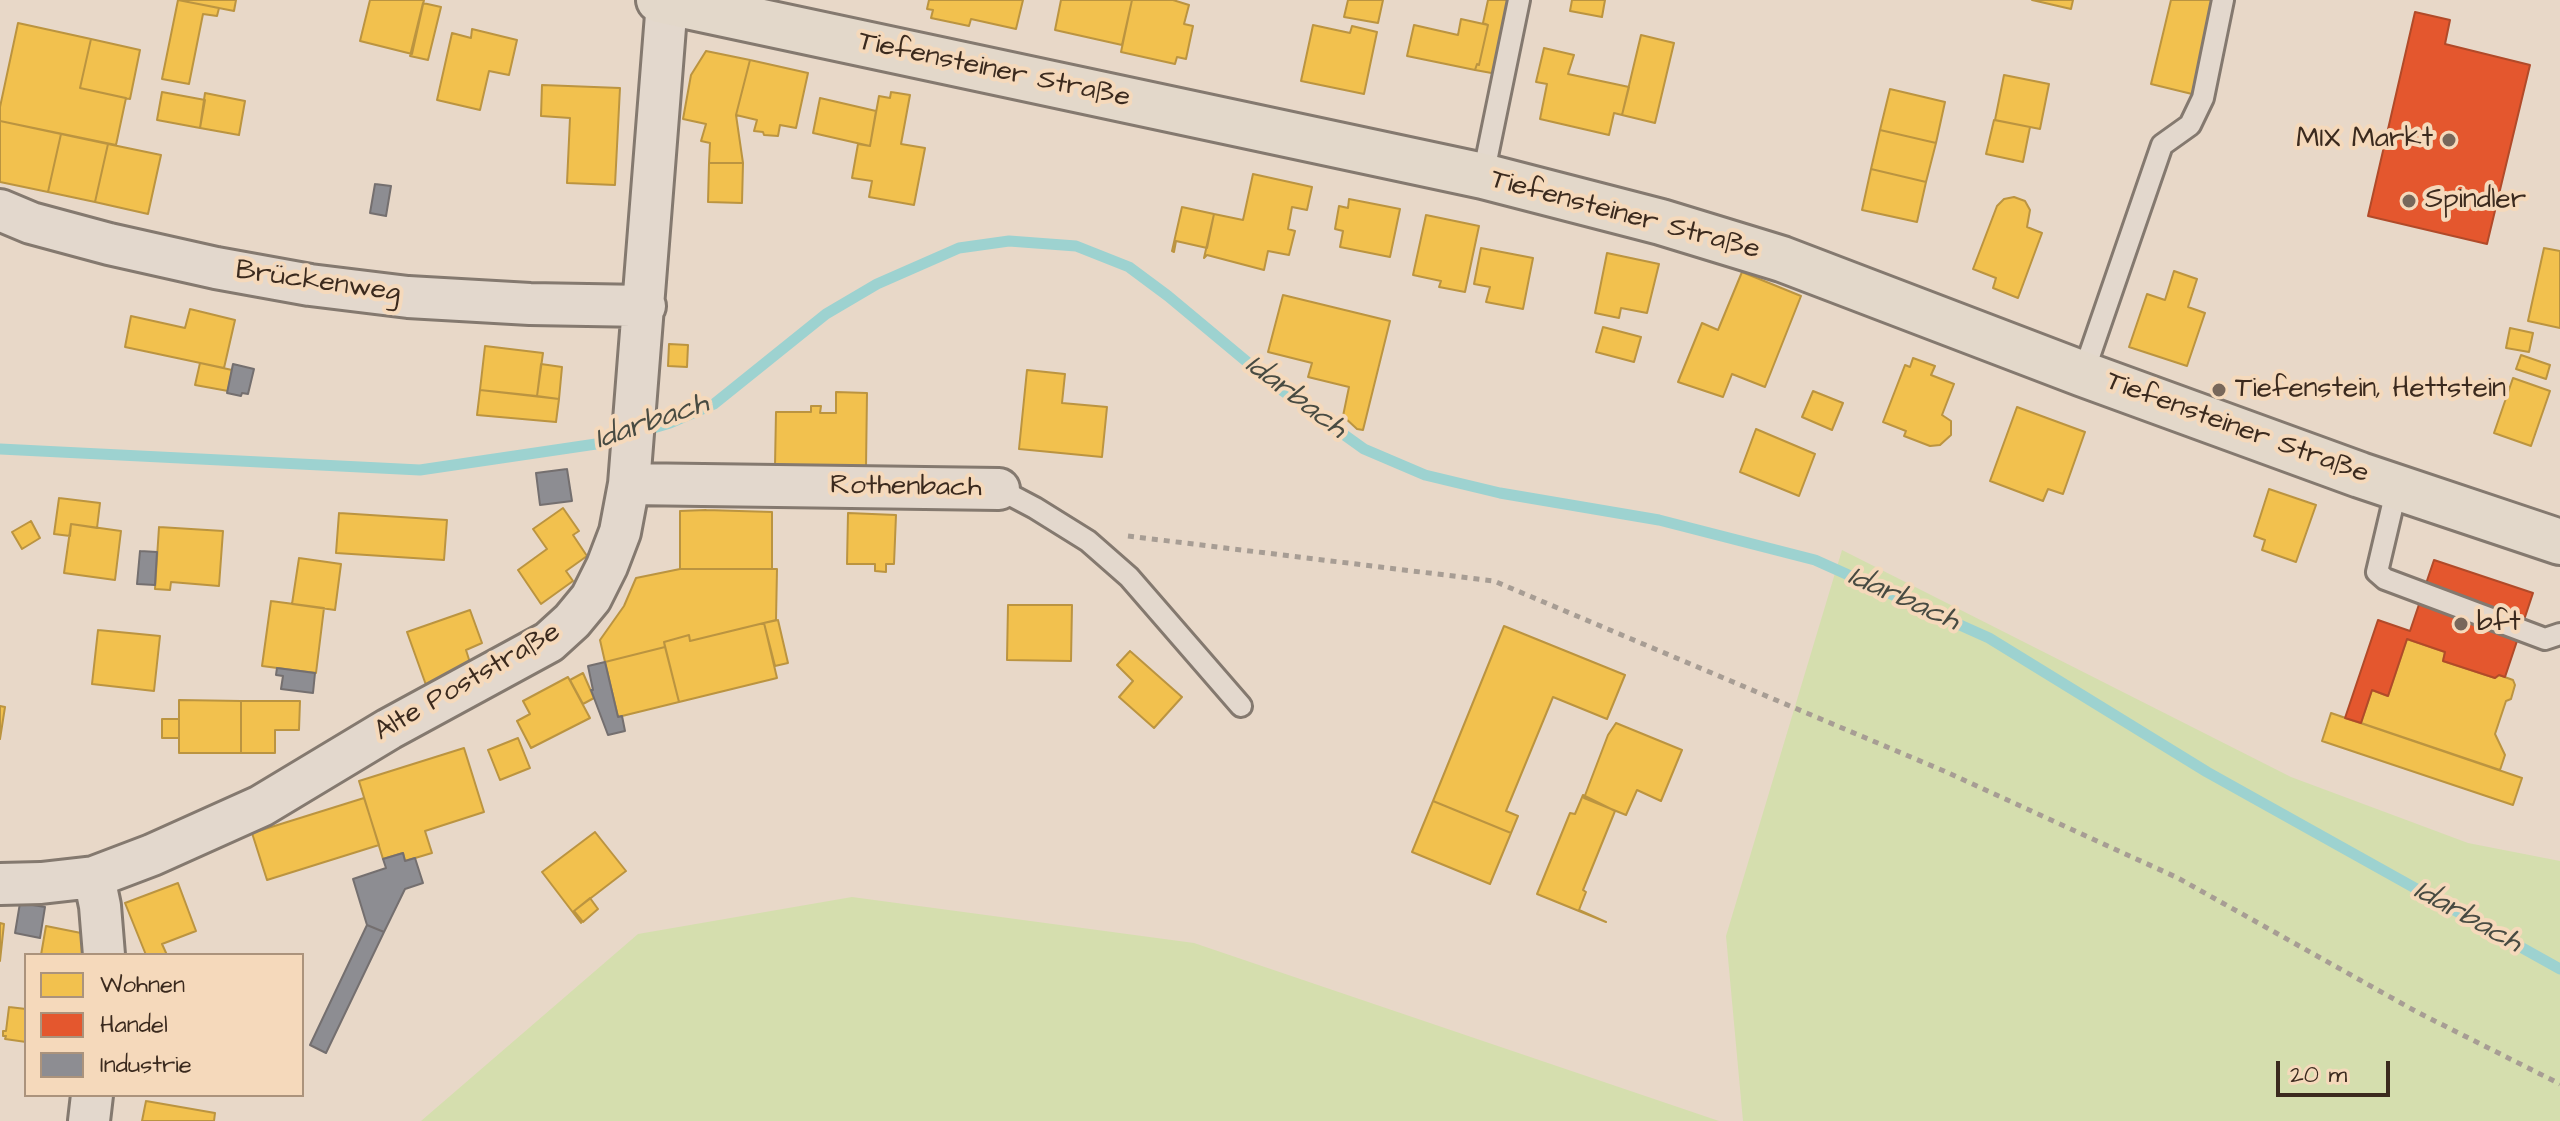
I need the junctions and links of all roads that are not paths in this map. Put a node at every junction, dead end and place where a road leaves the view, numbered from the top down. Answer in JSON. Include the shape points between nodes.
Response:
{"nodes":[{"id":1,"x":1519,"y":0,"type":"edge"},
{"id":2,"x":2223,"y":0,"type":"edge"},
{"id":3,"x":663,"y":1,"type":"edge"},
{"id":4,"x":1483,"y":176,"type":"junction"},
{"id":5,"x":0,"y":210,"type":"edge"},
{"id":6,"x":645,"y":306,"type":"junction"},
{"id":7,"x":2083,"y":374,"type":"junction"},
{"id":8,"x":631,"y":468,"type":"junction"},
{"id":9,"x":2397,"y":487,"type":"junction"},
{"id":10,"x":999,"y":489,"type":"joint"},
{"id":11,"x":2560,"y":542,"type":"edge"},
{"id":12,"x":2560,"y":634,"type":"edge"},
{"id":13,"x":1241,"y":706,"type":"dead end"},
{"id":14,"x":94,"y":877,"type":"junction"},
{"id":15,"x":0,"y":884,"type":"edge"},
{"id":16,"x":104,"y":953,"type":"edge"},
{"id":17,"x":92,"y":1097,"type":"edge"},
{"id":18,"x":89,"y":1121,"type":"edge"}],
"edges":[{"from":1,"to":4,"type":"lane"},
{"from":2,"to":7,"type":"lane","via":[[2203,98],[2190,125],[2162,145]]},
{"from":3,"to":4,"type":"main road","name":"Tiefensteiner Straße"},
{"from":3,"to":6,"type":"street","name":"Alte Poststraße"},
{"from":4,"to":7,"type":"main road","name":"Tiefensteiner Straße","via":[[1782,259]]},
{"from":5,"to":6,"type":"street","name":"Brückenweg","via":[[109,244],[310,285],[423,298]]},
{"from":6,"to":8,"type":"street","name":"Alte Poststraße"},
{"from":7,"to":9,"type":"main road","name":"Tiefensteiner Straße"},
{"from":8,"to":10,"type":"street","name":"Rothenbach"},
{"from":8,"to":14,"type":"street","name":"Alte Poststraße","via":[[620,532],[607,566],[591,598],[549,642],[261,806]]},
{"from":9,"to":11,"type":"main road","name":"Tiefensteiner Straße"},
{"from":9,"to":12,"type":"lane","via":[[2377,572],[2545,639]]},
{"from":10,"to":13,"type":"lane","name":"Rothenbach","via":[[1088,541],[1129,577]]},
{"from":14,"to":15,"type":"street","name":"Alte Poststraße"},
{"from":14,"to":16,"type":"street"},
{"from":17,"to":18,"type":"street"}]}
